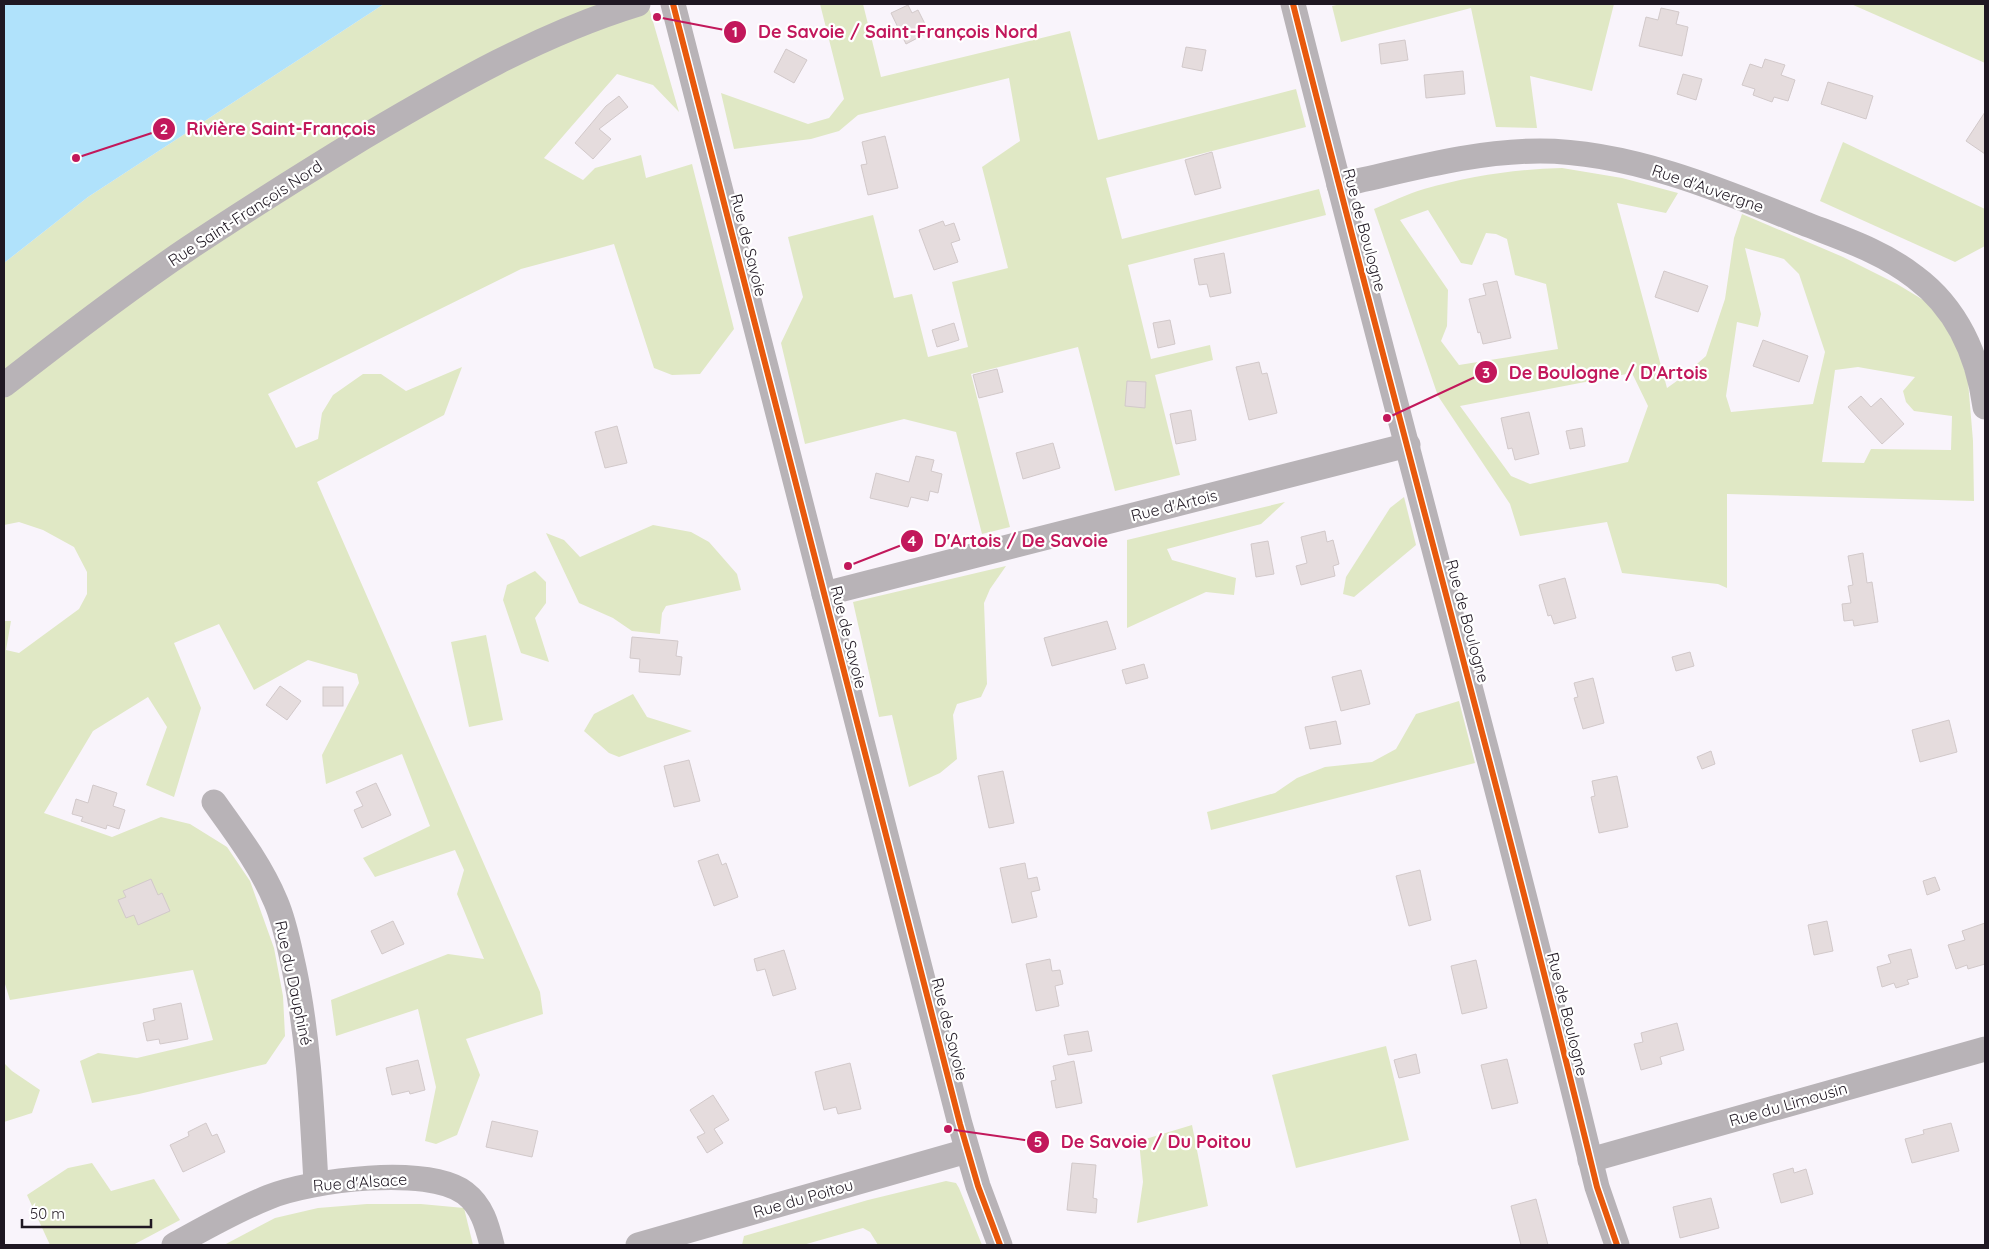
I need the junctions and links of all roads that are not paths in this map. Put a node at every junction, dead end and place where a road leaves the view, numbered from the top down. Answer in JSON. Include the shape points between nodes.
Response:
{"nodes":[{"id":1,"x":638,"y":4,"type":"edge"},
{"id":2,"x":673,"y":4,"type":"edge"},
{"id":3,"x":1293,"y":4,"type":"edge"},
{"id":4,"x":1338,"y":185,"type":"junction"},
{"id":5,"x":4,"y":386,"type":"edge"},
{"id":6,"x":1985,"y":407,"type":"edge"},
{"id":7,"x":1408,"y":445,"type":"junction"},
{"id":8,"x":824,"y":594,"type":"junction"},
{"id":9,"x":214,"y":802,"type":"dead end"},
{"id":10,"x":1985,"y":1049,"type":"edge"},
{"id":11,"x":967,"y":1151,"type":"junction"},
{"id":12,"x":1590,"y":1160,"type":"junction"},
{"id":13,"x":316,"y":1183,"type":"junction"},
{"id":14,"x":174,"y":1245,"type":"edge"},
{"id":15,"x":492,"y":1245,"type":"edge"},
{"id":16,"x":638,"y":1245,"type":"edge"},
{"id":17,"x":1000,"y":1245,"type":"edge"},
{"id":18,"x":1617,"y":1245,"type":"edge"}],
"edges":[{"from":1,"to":5,"type":"street","name":"Rue Saint-François Nord","via":[[577,24],[536,42],[458,82],[341,151],[188,249],[101,310]]},
{"from":2,"to":8,"type":"street","name":"Rue de Savoie"},
{"from":3,"to":4,"type":"street","name":"Rue de Boulogne"},
{"from":4,"to":6,"type":"street","name":"Rue d'Auvergne","via":[[1479,155],[1541,151],[1642,166],[1722,190],[1867,248],[1916,277],[1948,310],[1964,335],[1982,383]]},
{"from":4,"to":7,"type":"street","name":"Rue de Boulogne"},
{"from":7,"to":8,"type":"street","name":"Rue d'Artois"},
{"from":7,"to":12,"type":"street","name":"Rue de Boulogne"},
{"from":8,"to":11,"type":"street","name":"Rue de Savoie"},
{"from":9,"to":13,"type":"street","name":"Rue du Dauphiné","via":[[265,878],[277,903],[287,937],[310,1064]]},
{"from":10,"to":12,"type":"street","name":"Rue du Limousin"},
{"from":11,"to":16,"type":"street","name":"Rue du Poitou"},
{"from":11,"to":17,"type":"street","name":"Rue de Savoie"},
{"from":12,"to":18,"type":"street","name":"Rue de Boulogne"},
{"from":13,"to":14,"type":"street","name":"Rue d'Alsace","via":[[269,1197]]},
{"from":13,"to":15,"type":"street","name":"Rue d'Alsace","via":[[417,1178],[451,1186],[464,1192],[482,1212]]}]}
